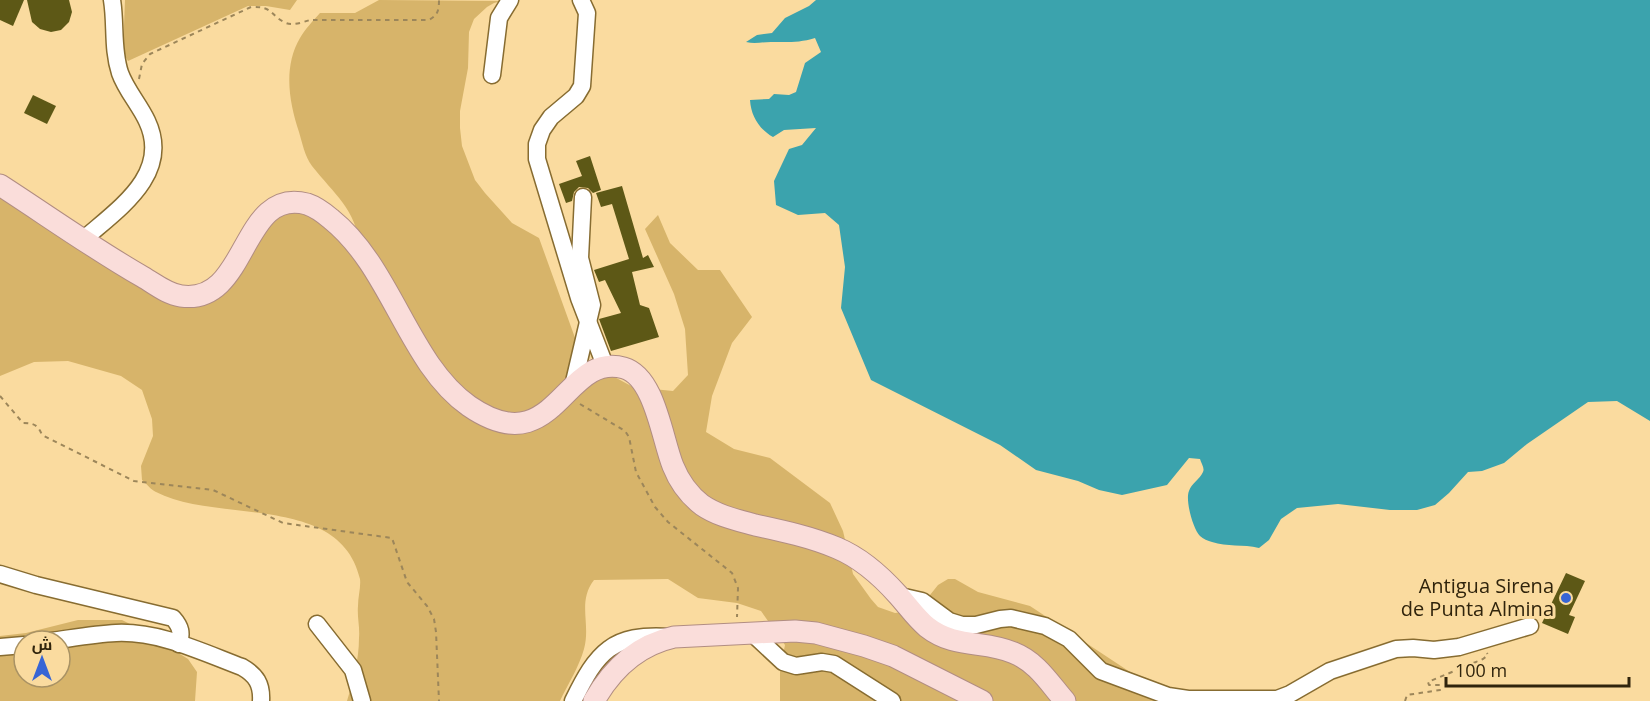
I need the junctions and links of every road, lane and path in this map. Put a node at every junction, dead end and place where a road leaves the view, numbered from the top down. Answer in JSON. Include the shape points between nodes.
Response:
{"nodes":[{"id":1,"x":112,"y":0,"type":"edge"},
{"id":2,"x":439,"y":0,"type":"edge"},
{"id":3,"x":510,"y":0,"type":"edge"},
{"id":4,"x":581,"y":0,"type":"edge"},
{"id":5,"x":492,"y":75,"type":"dead end"},
{"id":6,"x":135,"y":101,"type":"junction"},
{"id":7,"x":0,"y":185,"type":"edge"},
{"id":8,"x":584,"y":197,"type":"dead end"},
{"id":9,"x":84,"y":240,"type":"junction"},
{"id":10,"x":582,"y":241,"type":"junction"},
{"id":11,"x":563,"y":245,"type":"junction"},
{"id":12,"x":589,"y":321,"type":"junction"},
{"id":13,"x":606,"y":368,"type":"junction"},
{"id":14,"x":569,"y":390,"type":"junction"},
{"id":15,"x":0,"y":396,"type":"edge"},
{"id":16,"x":0,"y":574,"type":"edge"},
{"id":17,"x":900,"y":596,"type":"junction"},
{"id":18,"x":317,"y":624,"type":"dead end"},
{"id":19,"x":1530,"y":626,"type":"dead end"},
{"id":20,"x":745,"y":634,"type":"junction"},
{"id":21,"x":674,"y":637,"type":"junction"},
{"id":22,"x":72,"y":638,"type":"edge"},
{"id":23,"x":179,"y":644,"type":"junction"},
{"id":24,"x":1482,"y":652,"type":"dead end"},
{"id":25,"x":261,"y":701,"type":"edge"},
{"id":26,"x":362,"y":701,"type":"edge"},
{"id":27,"x":439,"y":701,"type":"edge"},
{"id":28,"x":573,"y":701,"type":"edge"},
{"id":29,"x":594,"y":701,"type":"edge"},
{"id":30,"x":892,"y":701,"type":"edge"},
{"id":31,"x":982,"y":701,"type":"edge"},
{"id":32,"x":1065,"y":701,"type":"edge"},
{"id":33,"x":1405,"y":701,"type":"edge"}],
"edges":[{"from":1,"to":6,"type":"street","via":[[118,65]]},
{"from":2,"to":6,"type":"path","via":[[434,17],[422,20],[293,24],[270,9],[251,7],[150,54],[142,64]]},
{"from":3,"to":5,"type":"street","via":[[499,18]]},
{"from":4,"to":11,"type":"street","via":[[587,13],[582,86],[551,117],[537,144],[540,174]]},
{"from":6,"to":9,"type":"street","via":[[152,137],[149,170],[131,197]]},
{"from":7,"to":9,"type":"main road"},
{"from":8,"to":10,"type":"street"},
{"from":9,"to":14,"type":"main road","via":[[172,294],[194,296],[215,289],[224,281],[271,210],[282,205],[308,204],[336,224],[366,257],[419,346],[449,388],[465,403],[493,421],[516,424],[538,417]]},
{"from":10,"to":11,"type":"street"},
{"from":10,"to":12,"type":"street","via":[[580,258],[592,305]]},
{"from":11,"to":12,"type":"street"},
{"from":12,"to":13,"type":"street"},
{"from":12,"to":14,"type":"street"},
{"from":13,"to":14,"type":"main road","via":[[592,372]]},
{"from":13,"to":17,"type":"main road","via":[[627,369],[641,380],[680,482],[704,506],[718,514],[848,553]]},
{"from":14,"to":20,"type":"path","via":[[625,431],[636,472],[655,507],[732,573]]},
{"from":15,"to":27,"type":"path","via":[[23,423],[32,423],[42,435],[134,481],[213,490],[283,523],[392,538],[402,571],[434,619]]},
{"from":16,"to":23,"type":"street","via":[[173,618],[180,626]]},
{"from":17,"to":19,"type":"street","via":[[922,601],[949,621],[962,625],[1011,618],[1045,626],[1069,639],[1094,666],[1109,675],[1188,699],[1276,699],[1330,671],[1396,649],[1459,647]]},
{"from":17,"to":32,"type":"main road","via":[[927,627],[949,639],[1000,648],[1026,659]]},
{"from":18,"to":26,"type":"street","via":[[353,670]]},
{"from":20,"to":21,"type":"main road"},
{"from":20,"to":30,"type":"street","via":[[783,662],[796,666],[834,663]]},
{"from":20,"to":31,"type":"main road","via":[[795,632],[834,637],[893,656]]},
{"from":21,"to":28,"type":"street","via":[[647,635],[618,643],[599,657]]},
{"from":21,"to":29,"type":"main road","via":[[644,647],[631,657]]},
{"from":22,"to":23,"type":"street","via":[[137,634]]},
{"from":23,"to":25,"type":"street","via":[[252,672],[262,691]]},
{"from":24,"to":33,"type":"path","via":[[1488,655],[1428,682],[1440,686],[1440,690],[1407,695]]}]}
